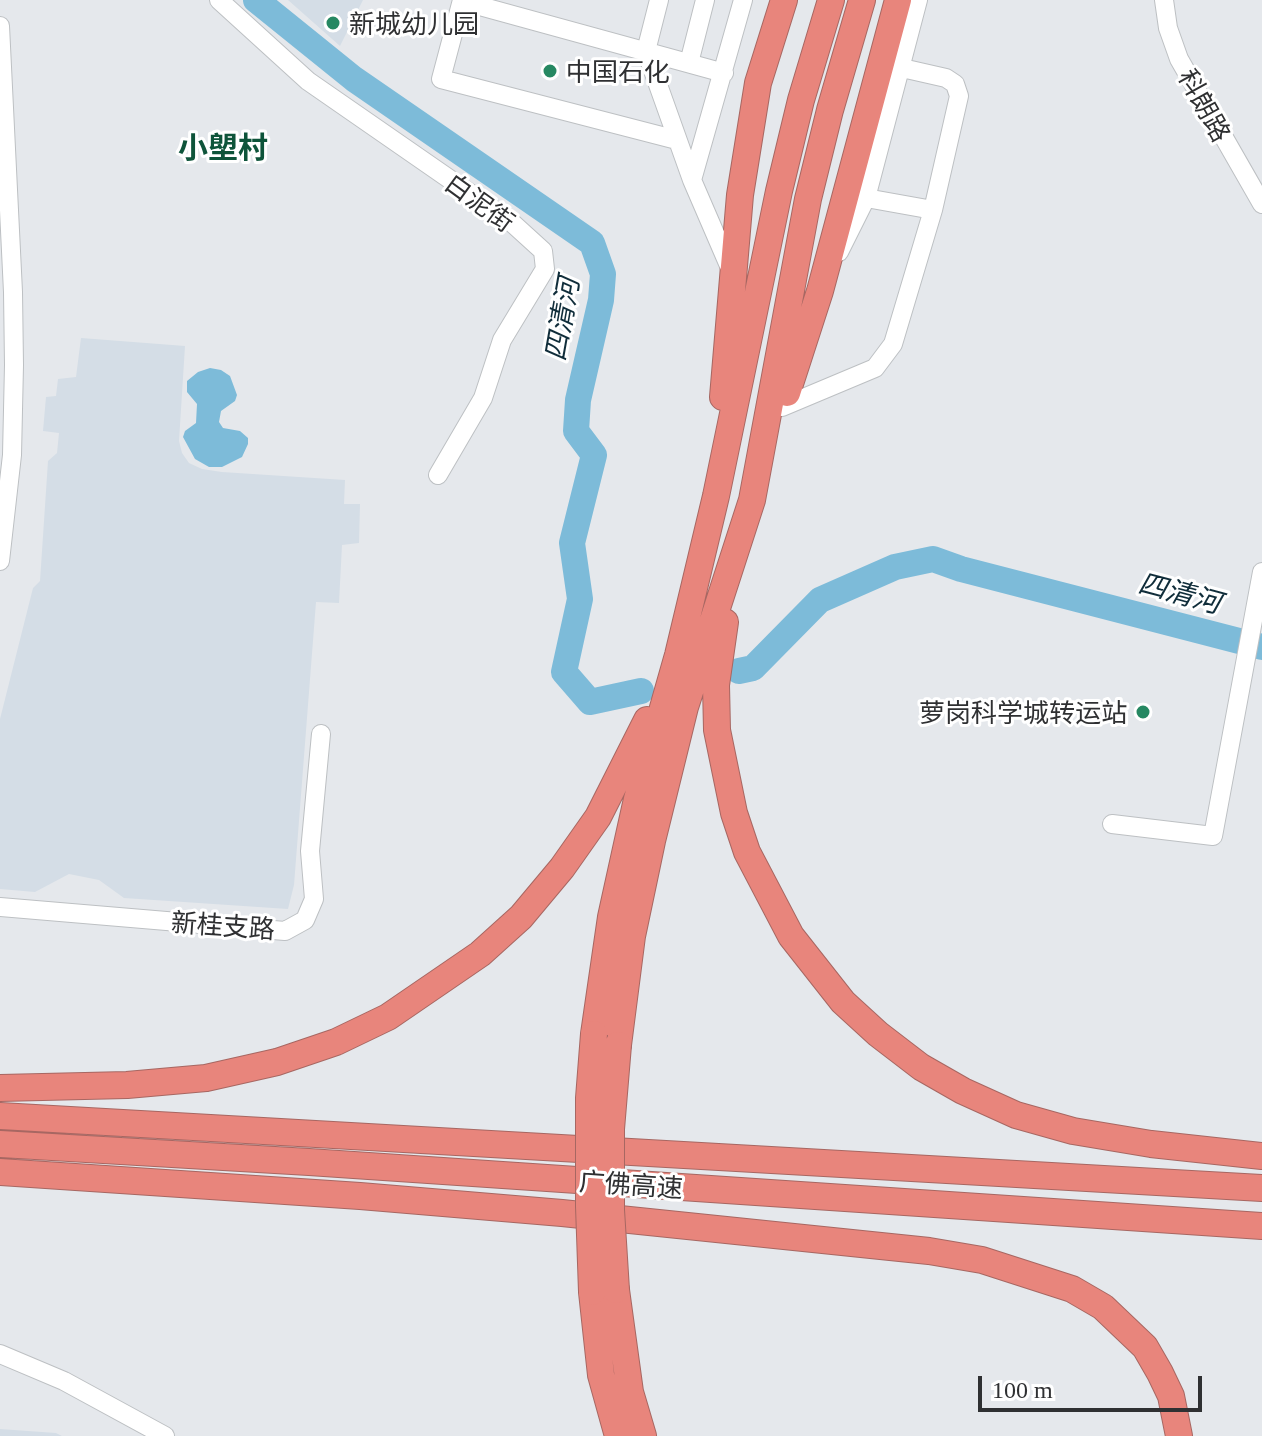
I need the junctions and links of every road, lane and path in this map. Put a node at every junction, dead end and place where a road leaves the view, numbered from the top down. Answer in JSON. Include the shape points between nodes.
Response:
{"nodes":[{"id":1,"x":219,"y":0,"type":"edge"},
{"id":2,"x":464,"y":0,"type":"edge"},
{"id":3,"x":537,"y":0,"type":"edge"},
{"id":4,"x":659,"y":0,"type":"edge"},
{"id":5,"x":705,"y":0,"type":"edge"},
{"id":6,"x":743,"y":0,"type":"edge"},
{"id":7,"x":784,"y":0,"type":"edge"},
{"id":8,"x":831,"y":0,"type":"edge"},
{"id":9,"x":862,"y":0,"type":"edge"},
{"id":10,"x":898,"y":0,"type":"edge"},
{"id":11,"x":918,"y":0,"type":"edge"},
{"id":12,"x":1164,"y":0,"type":"edge"},
{"id":13,"x":532,"y":20,"type":"junction"},
{"id":14,"x":0,"y":26,"type":"edge"},
{"id":15,"x":646,"y":51,"type":"junction"},
{"id":16,"x":689,"y":63,"type":"junction"},
{"id":17,"x":902,"y":68,"type":"junction"},
{"id":18,"x":724,"y":73,"type":"junction"},
{"id":19,"x":677,"y":140,"type":"junction"},
{"id":20,"x":692,"y":180,"type":"junction"},
{"id":21,"x":866,"y":198,"type":"junction"},
{"id":22,"x":1262,"y":204,"type":"edge"},
{"id":23,"x":933,"y":210,"type":"junction"},
{"id":24,"x":734,"y":277,"type":"junction"},
{"id":25,"x":820,"y":291,"type":"junction"},
{"id":26,"x":782,"y":407,"type":"junction"},
{"id":27,"x":438,"y":475,"type":"dead end"},
{"id":28,"x":716,"y":496,"type":"junction"},
{"id":29,"x":752,"y":500,"type":"junction"},
{"id":30,"x":735,"y":547,"type":"junction"},
{"id":31,"x":0,"y":561,"type":"edge"},
{"id":32,"x":1262,"y":572,"type":"edge"},
{"id":33,"x":678,"y":655,"type":"junction"},
{"id":34,"x":321,"y":734,"type":"dead end"},
{"id":35,"x":1112,"y":824,"type":"dead end"},
{"id":36,"x":0,"y":907,"type":"edge"},
{"id":37,"x":0,"y":1088,"type":"edge"},
{"id":38,"x":0,"y":1116,"type":"edge"},
{"id":39,"x":0,"y":1144,"type":"edge"},
{"id":40,"x":1262,"y":1156,"type":"edge"},
{"id":41,"x":0,"y":1172,"type":"edge"},
{"id":42,"x":1262,"y":1188,"type":"edge"},
{"id":43,"x":1262,"y":1226,"type":"edge"},
{"id":44,"x":604,"y":1291,"type":"junction"},
{"id":45,"x":0,"y":1354,"type":"edge"},
{"id":46,"x":165,"y":1436,"type":"edge"},
{"id":47,"x":618,"y":1436,"type":"edge"},
{"id":48,"x":643,"y":1436,"type":"edge"},
{"id":49,"x":1179,"y":1436,"type":"edge"}],
"edges":[{"from":1,"to":27,"type":"street","name":"白泥街","via":[[308,81],[510,221],[543,251],[545,269],[502,340],[483,398]]},
{"from":2,"to":13,"type":"street"},
{"from":2,"to":19,"type":"street","via":[[441,79]]},
{"from":3,"to":13,"type":"street"},
{"from":4,"to":15,"type":"street"},
{"from":5,"to":16,"type":"street"},
{"from":6,"to":18,"type":"street"},
{"from":7,"to":24,"type":"highway","via":[[758,83],[740,195]]},
{"from":8,"to":28,"type":"highway","via":[[779,191]]},
{"from":9,"to":29,"type":"highway","via":[[808,199]]},
{"from":10,"to":25,"type":"highway"},
{"from":11,"to":17,"type":"street"},
{"from":12,"to":22,"type":"street","name":"科朗路","via":[[1179,59]]},
{"from":13,"to":15,"type":"street"},
{"from":14,"to":31,"type":"street","via":[[14,365],[12,455]]},
{"from":15,"to":16,"type":"street"},
{"from":15,"to":19,"type":"street"},
{"from":16,"to":18,"type":"street"},
{"from":17,"to":21,"type":"street"},
{"from":17,"to":23,"type":"street","via":[[946,78],[958,88]]},
{"from":18,"to":20,"type":"street"},
{"from":19,"to":20,"type":"street"},
{"from":20,"to":24,"type":"street"},
{"from":21,"to":23,"type":"street"},
{"from":21,"to":25,"type":"street"},
{"from":23,"to":26,"type":"street","via":[[893,344],[875,368]]},
{"from":24,"to":28,"type":"highway"},
{"from":25,"to":26,"type":"highway"},
{"from":26,"to":29,"type":"highway"},
{"from":28,"to":33,"type":"highway"},
{"from":29,"to":30,"type":"highway"},
{"from":30,"to":40,"type":"highway","via":[[716,685],[724,772],[747,852],[768,895],[791,936],[843,1002],[921,1067],[1016,1115],[1151,1144]]},
{"from":30,"to":44,"type":"highway","bridge":true,"via":[[685,707],[632,936],[611,1129]]},
{"from":32,"to":35,"type":"street","via":[[1213,836]]},
{"from":33,"to":37,"type":"highway","via":[[598,817],[562,868],[521,917],[480,954],[388,1017],[277,1062],[206,1078]]},
{"from":33,"to":44,"type":"highway","bridge":true,"via":[[637,799],[611,917],[594,1034],[589,1175]]},
{"from":34,"to":36,"type":"street","name":"新桂支路","via":[[310,851],[314,899],[305,920],[285,931]]},
{"from":38,"to":42,"type":"highway","name":"广佛高速"},
{"from":39,"to":43,"type":"highway","name":"广佛高速"},
{"from":41,"to":49,"type":"highway","via":[[531,1211],[982,1260],[1072,1289],[1103,1307],[1145,1347],[1171,1396]]},
{"from":44,"to":47,"type":"highway","via":[[601,1375]]},
{"from":44,"to":48,"type":"highway"},
{"from":45,"to":46,"type":"street","via":[[64,1381]]}]}
